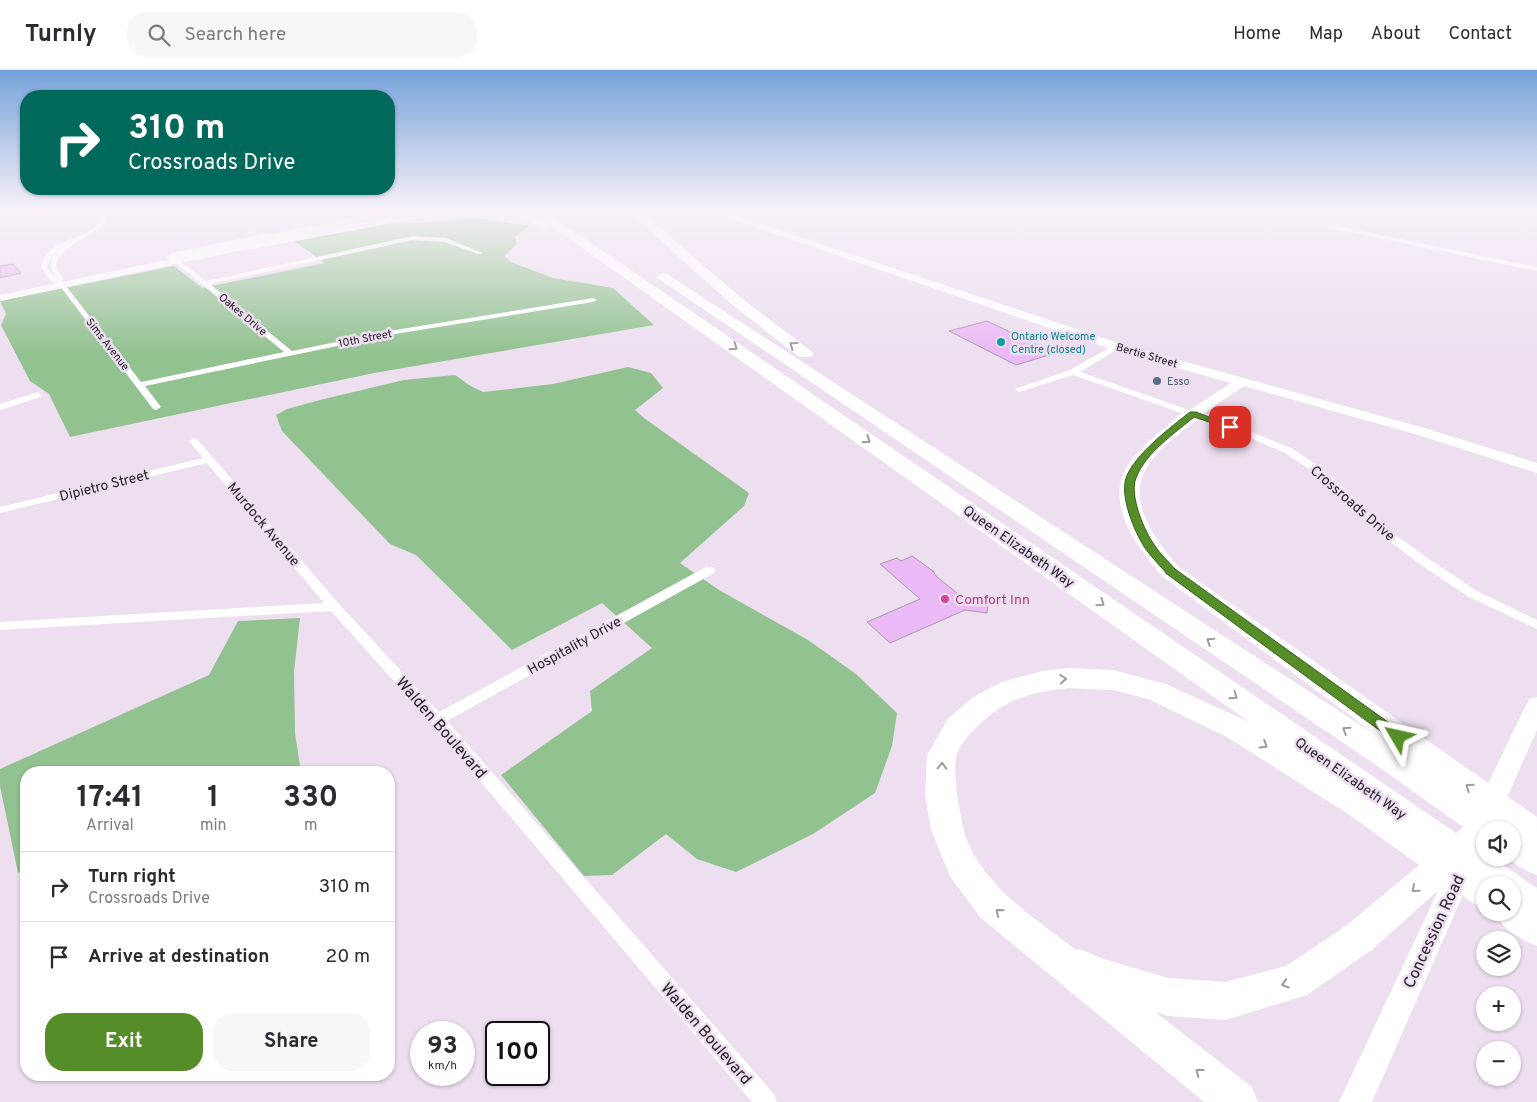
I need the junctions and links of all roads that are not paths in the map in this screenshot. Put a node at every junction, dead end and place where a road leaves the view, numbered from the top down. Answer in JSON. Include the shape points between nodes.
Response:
{"nodes":[{"id":1,"x":47,"y":256,"type":"edge"},
{"id":2,"x":186,"y":256,"type":"edge"},
{"id":3,"x":187,"y":256,"type":"edge"},
{"id":4,"x":190,"y":256,"type":"edge"},
{"id":5,"x":329,"y":256,"type":"edge"},
{"id":6,"x":591,"y":256,"type":"edge"},
{"id":7,"x":603,"y":256,"type":"edge"},
{"id":8,"x":685,"y":256,"type":"edge"},
{"id":9,"x":847,"y":256,"type":"edge"},
{"id":10,"x":1474,"y":256,"type":"edge"},
{"id":11,"x":174,"y":259,"type":"junction"},
{"id":12,"x":649,"y":269,"type":"dead end"},
{"id":13,"x":1537,"y":269,"type":"edge"},
{"id":14,"x":59,"y":279,"type":"junction"},
{"id":15,"x":206,"y":283,"type":"junction"},
{"id":16,"x":0,"y":293,"type":"edge"},
{"id":17,"x":0,"y":298,"type":"edge"},
{"id":18,"x":593,"y":300,"type":"dead end"},
{"id":19,"x":668,"y":301,"type":"junction"},
{"id":20,"x":1117,"y":347,"type":"junction"},
{"id":21,"x":290,"y":353,"type":"junction"},
{"id":22,"x":1073,"y":372,"type":"junction"},
{"id":23,"x":1241,"y":382,"type":"junction"},
{"id":24,"x":139,"y":385,"type":"junction"},
{"id":25,"x":1019,"y":389,"type":"dead end"},
{"id":26,"x":38,"y":395,"type":"dead end"},
{"id":27,"x":0,"y":407,"type":"edge"},
{"id":28,"x":156,"y":407,"type":"dead end"},
{"id":29,"x":1193,"y":414,"type":"junction"},
{"id":30,"x":194,"y":441,"type":"dead end"},
{"id":31,"x":209,"y":459,"type":"junction"},
{"id":32,"x":1537,"y":468,"type":"edge"},
{"id":33,"x":0,"y":510,"type":"edge"},
{"id":34,"x":1087,"y":559,"type":"junction"},
{"id":35,"x":710,"y":570,"type":"dead end"},
{"id":36,"x":334,"y":607,"type":"junction"},
{"id":37,"x":1537,"y":625,"type":"edge"},
{"id":38,"x":0,"y":626,"type":"edge"},
{"id":39,"x":1537,"y":705,"type":"edge"},
{"id":40,"x":437,"y":720,"type":"junction"},
{"id":41,"x":1393,"y":747,"type":"junction"},
{"id":42,"x":1361,"y":795,"type":"junction"},
{"id":43,"x":1490,"y":821,"type":"edge"},
{"id":44,"x":1476,"y":824,"type":"edge"},
{"id":45,"x":1476,"y":840,"type":"edge"},
{"id":46,"x":1529,"y":849,"type":"edge"},
{"id":47,"x":1476,"y":851,"type":"edge"},
{"id":48,"x":1480,"y":876,"type":"edge"},
{"id":49,"x":1521,"y":909,"type":"edge"},
{"id":50,"x":1537,"y":929,"type":"edge"},
{"id":51,"x":1036,"y":943,"type":"junction"},
{"id":52,"x":766,"y":1102,"type":"edge"},
{"id":53,"x":1237,"y":1102,"type":"edge"},
{"id":54,"x":1355,"y":1102,"type":"edge"}],
"edges":[{"from":1,"to":14,"type":"street","name":"Sims Avenue","via":[[44,268],[52,279]]},
{"from":2,"to":11,"type":"highway"},
{"from":3,"to":11,"type":"street"},
{"from":4,"to":11,"type":"main road"},
{"from":5,"to":15,"type":"street"},
{"from":6,"to":19,"type":"highway"},
{"from":7,"to":19,"type":"highway","name":"Queen Elizabeth Way"},
{"from":34,"to":8,"type":"highway","one_way":true,"via":[[776,333]]},
{"from":9,"to":20,"type":"street","name":"Bertie Street"},
{"from":10,"to":13,"type":"street"},
{"from":11,"to":14,"type":"main road"},
{"from":11,"to":14,"type":"main road"},
{"from":11,"to":15,"type":"street","name":"Oakes Drive"},
{"from":12,"to":34,"type":"highway","name":"Queen Elizabeth Way"},
{"from":14,"to":16,"type":"main road"},
{"from":14,"to":17,"type":"main road"},
{"from":14,"to":24,"type":"street","name":"Sims Avenue"},
{"from":15,"to":21,"type":"street","name":"Oakes Drive"},
{"from":18,"to":21,"type":"street","name":"10th Street","via":[[395,332]]},
{"from":19,"to":42,"type":"highway","name":"Queen Elizabeth Way","one_way":true},
{"from":20,"to":22,"type":"street"},
{"from":20,"to":23,"type":"street","name":"Bertie Street"},
{"from":21,"to":24,"type":"street","name":"10th Street"},
{"from":22,"to":25,"type":"street"},
{"from":22,"to":29,"type":"street","name":"Crossroads Drive"},
{"from":23,"to":29,"type":"street"},
{"from":23,"to":32,"type":"street","name":"Bertie Street","via":[[1423,432]]},
{"from":24,"to":28,"type":"street","name":"Sims Avenue"},
{"from":26,"to":27,"type":"street"},
{"from":29,"to":37,"type":"street","name":"Crossroads Drive","via":[[1262,439],[1313,467],[1376,526],[1424,562],[1473,594]]},
{"from":29,"to":41,"type":"highway","via":[[1145,456],[1131,478],[1130,502],[1150,547],[1171,572]]},
{"from":30,"to":31,"type":"street","name":"Murdock Avenue"},
{"from":31,"to":33,"type":"street","name":"Dipietro Street"},
{"from":31,"to":36,"type":"street","name":"Murdock Avenue"},
{"from":41,"to":34,"type":"highway","name":"Queen Elizabeth Way","one_way":true},
{"from":35,"to":40,"type":"street","name":"Hospitality Drive"},
{"from":36,"to":38,"type":"street"},
{"from":36,"to":40,"type":"street","name":"Walden Boulevard"},
{"from":39,"to":43,"type":"street","name":"Concession Road"},
{"from":40,"to":52,"type":"street","name":"Walden Boulevard"},
{"from":41,"to":44,"type":"highway","name":"Queen Elizabeth Way"},
{"from":46,"to":41,"type":"highway","one_way":true},
{"from":42,"to":48,"type":"highway"},
{"from":51,"to":42,"type":"highway","one_way":true,"via":[[992,906],[964,867],[947,829],[941,794],[942,755],[957,728],[983,704],[1012,689],[1070,678],[1114,680],[1156,691],[1188,704]]},
{"from":45,"to":51,"type":"highway","one_way":true,"via":[[1360,937],[1294,982],[1225,1001],[1168,997],[1095,975]]},
{"from":47,"to":54,"type":"street","name":"Concession Road"},
{"from":49,"to":50,"type":"highway"},
{"from":53,"to":51,"type":"highway","one_way":true}]}
